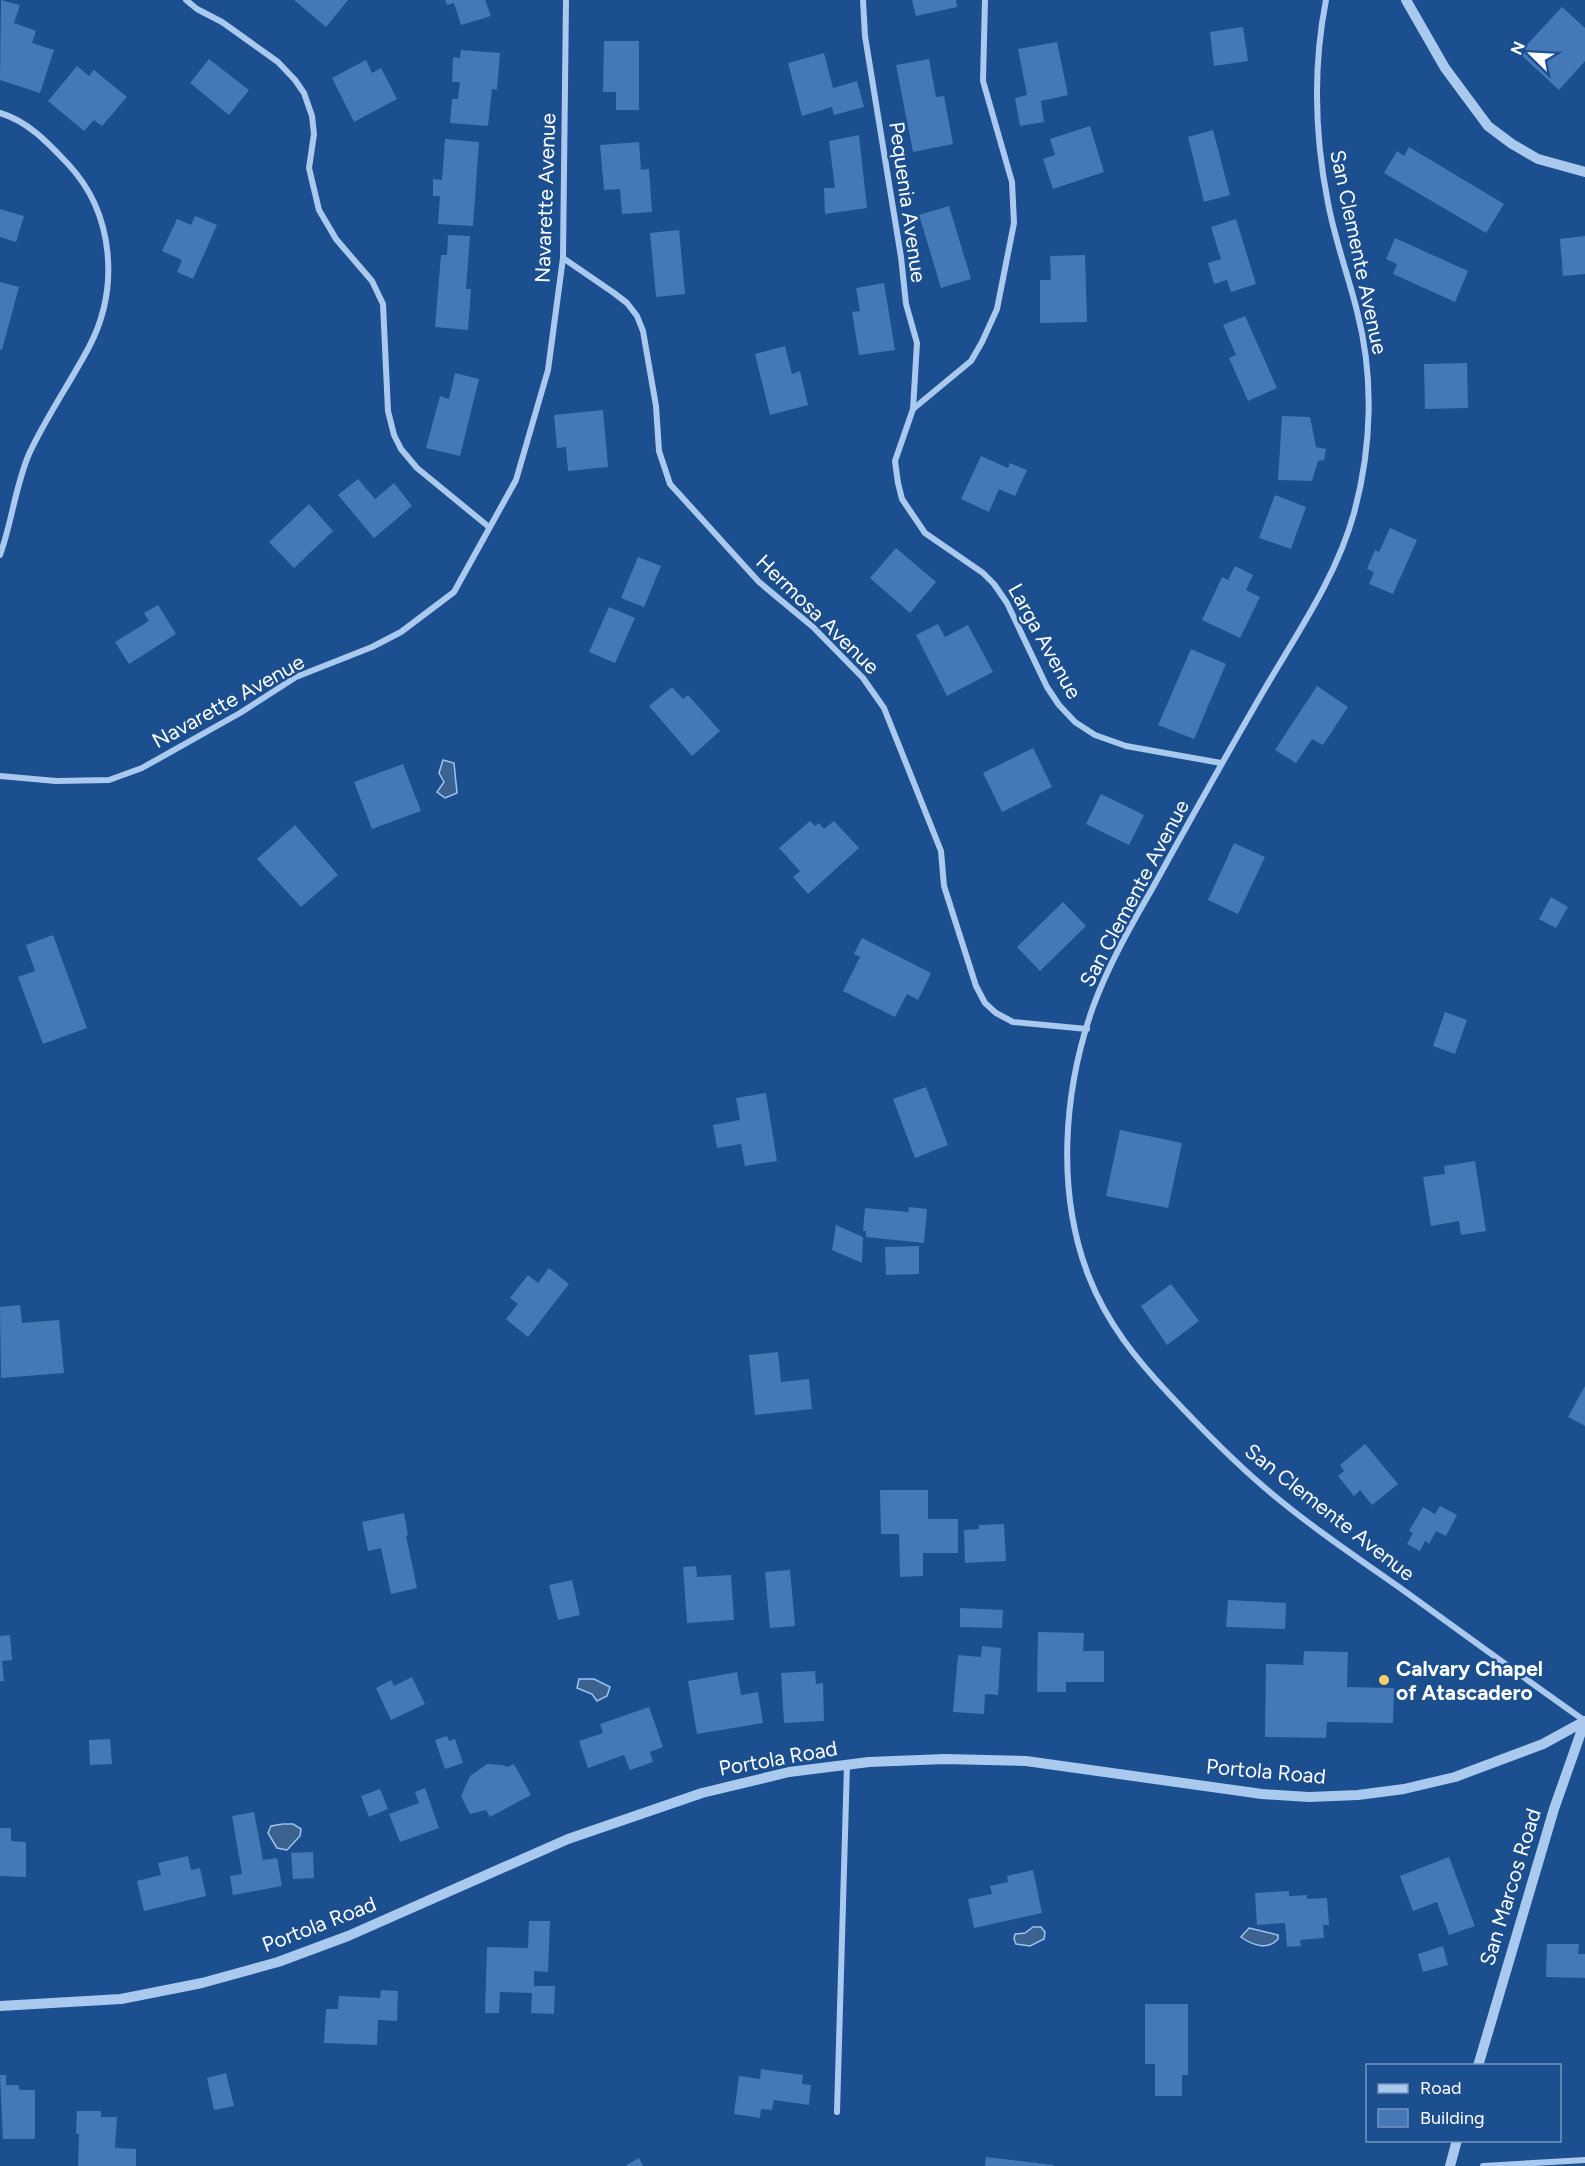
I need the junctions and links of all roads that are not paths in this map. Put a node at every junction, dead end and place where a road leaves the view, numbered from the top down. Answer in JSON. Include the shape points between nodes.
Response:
{"nodes":[{"id":1,"x":186,"y":0,"type":"edge"},
{"id":2,"x":566,"y":0,"type":"edge"},
{"id":3,"x":863,"y":0,"type":"edge"},
{"id":4,"x":985,"y":0,"type":"edge"},
{"id":5,"x":1326,"y":0,"type":"edge"},
{"id":6,"x":1406,"y":0,"type":"edge"},
{"id":7,"x":0,"y":113,"type":"edge"},
{"id":8,"x":1585,"y":172,"type":"edge"},
{"id":9,"x":563,"y":258,"type":"junction"},
{"id":10,"x":913,"y":409,"type":"junction"},
{"id":11,"x":489,"y":528,"type":"junction"},
{"id":12,"x":0,"y":555,"type":"edge"},
{"id":13,"x":1221,"y":763,"type":"junction"},
{"id":14,"x":0,"y":776,"type":"edge"},
{"id":15,"x":1087,"y":1029,"type":"junction"},
{"id":16,"x":1585,"y":1721,"type":"edge"},
{"id":17,"x":847,"y":1765,"type":"junction"},
{"id":18,"x":0,"y":2006,"type":"edge"},
{"id":19,"x":1480,"y":2064,"type":"edge"},
{"id":20,"x":837,"y":2112,"type":"dead end"},
{"id":21,"x":1456,"y":2142,"type":"edge"},
{"id":22,"x":1585,"y":2160,"type":"edge"},
{"id":23,"x":1450,"y":2166,"type":"edge"},
{"id":24,"x":1483,"y":2166,"type":"edge"}],
"edges":[{"from":1,"to":11,"type":"street","via":[[278,62],[304,93],[312,116],[314,134],[309,168],[319,210],[336,239],[372,281],[383,304],[388,411],[394,435],[417,468]]},
{"from":2,"to":9,"type":"street","name":"Navarette Avenue"},
{"from":3,"to":10,"type":"street","name":"Pequenia Avenue","via":[[865,36],[906,304],[917,344]]},
{"from":4,"to":10,"type":"street","via":[[983,81],[1012,182],[1014,223],[998,309],[982,342],[971,361]]},
{"from":5,"to":13,"type":"street","name":"San Clemente Avenue","via":[[1318,60],[1320,156],[1339,251],[1364,344],[1367,447],[1354,515],[1329,579]]},
{"from":6,"to":8,"type":"street","via":[[1445,68],[1488,126],[1538,159]]},
{"from":7,"to":12,"type":"street","via":[[29,127],[75,171],[100,216],[110,270],[90,345],[28,458]]},
{"from":9,"to":11,"type":"street","name":"Navarette Avenue","via":[[548,370],[516,480]]},
{"from":9,"to":15,"type":"street","name":"Hermosa Avenue","via":[[621,298],[637,316],[656,406],[658,451],[670,484],[759,582],[813,627],[863,678],[884,708],[941,851],[944,885],[985,1003],[1013,1022]]},
{"from":10,"to":13,"type":"street","name":"Larga Avenue","via":[[895,461],[902,499],[925,533],[994,584],[1059,705],[1095,735],[1126,746]]},
{"from":11,"to":14,"type":"street","name":"Navarette Avenue","via":[[454,592],[401,633],[296,677],[142,768],[109,780]]},
{"from":13,"to":15,"type":"street","name":"San Clemente Avenue","via":[[1107,972]]},
{"from":15,"to":16,"type":"street","name":"San Clemente Avenue","via":[[1075,1074],[1070,1120],[1070,1201],[1089,1279],[1129,1349],[1198,1425],[1266,1488]]},
{"from":16,"to":17,"type":"street","name":"Portola Road","via":[[1543,1744],[1455,1777],[1358,1795],[1262,1794],[1026,1761],[945,1759]]},
{"from":16,"to":19,"type":"street","name":"San Marcos Road","via":[[1554,1809]]},
{"from":17,"to":18,"type":"street","name":"Portola Road","via":[[789,1772],[712,1790],[578,1835],[348,1936],[278,1962],[122,1999]]},
{"from":17,"to":20,"type":"street"},
{"from":21,"to":23,"type":"street"},
{"from":22,"to":24,"type":"street"}]}
